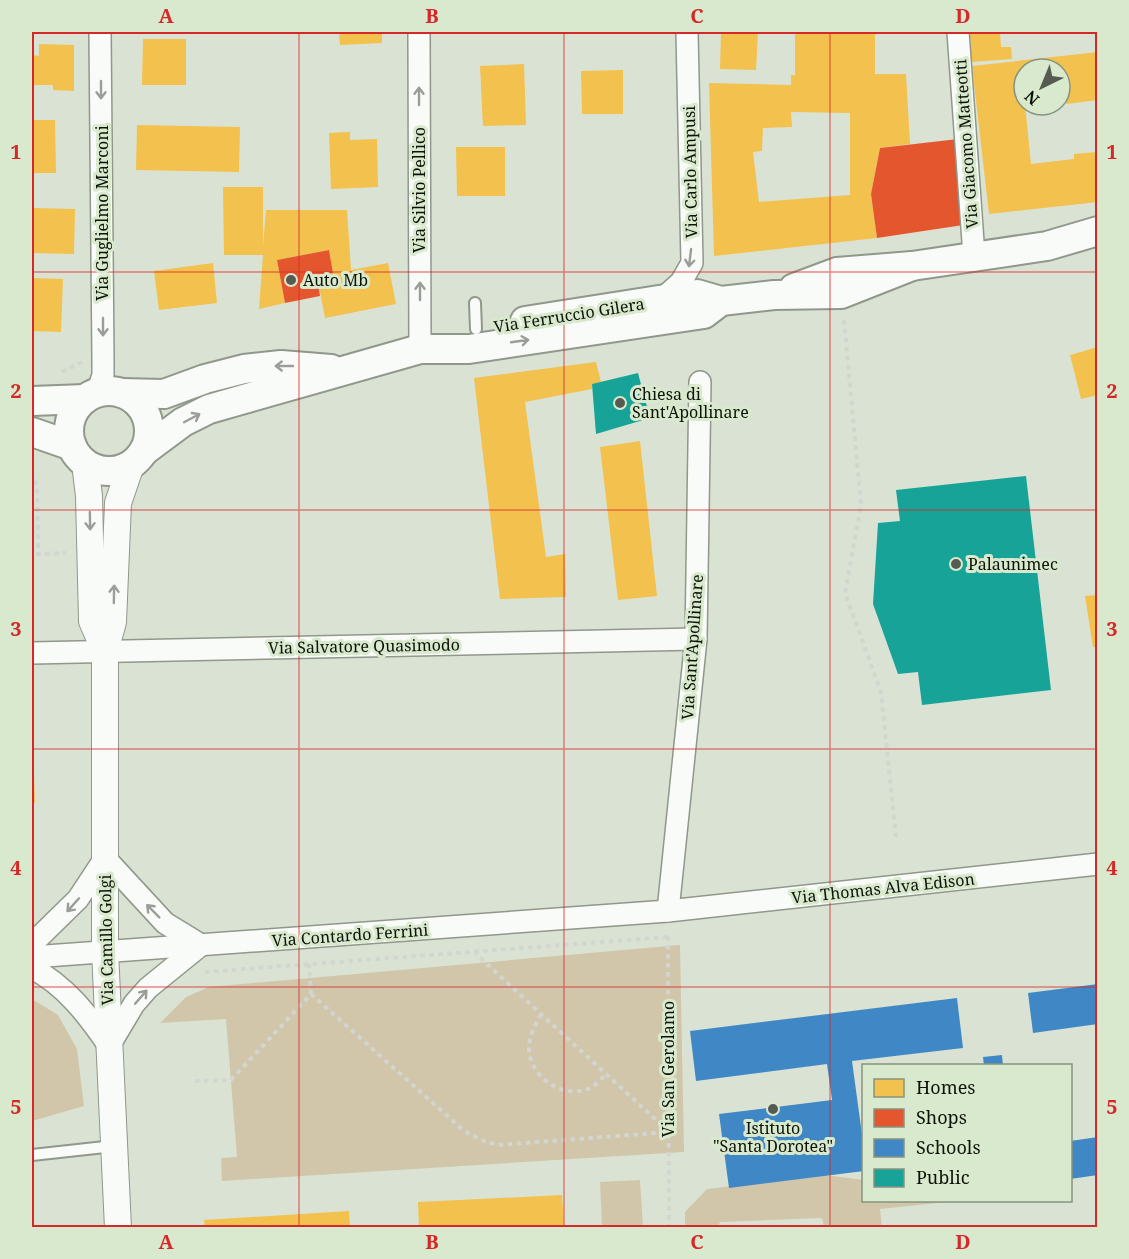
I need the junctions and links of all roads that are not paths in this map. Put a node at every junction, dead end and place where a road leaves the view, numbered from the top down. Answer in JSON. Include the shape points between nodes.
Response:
{"nodes":[{"id":1,"x":100,"y":32,"type":"edge"},
{"id":2,"x":419,"y":32,"type":"edge"},
{"id":3,"x":687,"y":32,"type":"edge"},
{"id":4,"x":958,"y":32,"type":"edge"},
{"id":5,"x":1098,"y":231,"type":"edge"},
{"id":6,"x":1047,"y":246,"type":"junction"},
{"id":7,"x":1098,"y":251,"type":"edge"},
{"id":8,"x":974,"y":256,"type":"junction"},
{"id":9,"x":912,"y":266,"type":"junction"},
{"id":10,"x":774,"y":295,"type":"junction"},
{"id":11,"x":661,"y":300,"type":"junction"},
{"id":12,"x":721,"y":301,"type":"junction"},
{"id":13,"x":420,"y":349,"type":"junction"},
{"id":14,"x":343,"y":369,"type":"junction"},
{"id":15,"x":700,"y":382,"type":"dead end"},
{"id":16,"x":101,"y":395,"type":"junction"},
{"id":17,"x":32,"y":401,"type":"edge"},
{"id":18,"x":32,"y":432,"type":"edge"},
{"id":19,"x":78,"y":454,"type":"junction"},
{"id":20,"x":137,"y":458,"type":"junction"},
{"id":21,"x":696,"y":639,"type":"junction"},
{"id":22,"x":105,"y":651,"type":"junction"},
{"id":23,"x":32,"y":653,"type":"edge"},
{"id":24,"x":105,"y":858,"type":"junction"},
{"id":25,"x":1098,"y":864,"type":"edge"},
{"id":26,"x":668,"y":911,"type":"junction"},
{"id":27,"x":32,"y":944,"type":"edge"},
{"id":28,"x":201,"y":945,"type":"junction"},
{"id":29,"x":105,"y":951,"type":"junction"},
{"id":30,"x":32,"y":957,"type":"edge"},
{"id":31,"x":32,"y":968,"type":"edge"},
{"id":32,"x":109,"y":1046,"type":"junction"},
{"id":33,"x":114,"y":1146,"type":"junction"},
{"id":34,"x":32,"y":1155,"type":"edge"},
{"id":35,"x":118,"y":1227,"type":"edge"}],
"edges":[{"from":1,"to":16,"type":"street","name":"Via Guglielmo Marconi","one_way":true},
{"from":13,"to":2,"type":"street","name":"Via Silvio Pellico","one_way":true},
{"from":3,"to":11,"type":"street","name":"Via Carlo Ampusi","one_way":true,"via":[[692,262],[681,282]]},
{"from":4,"to":8,"type":"street","name":"Via Giacomo Matteotti"},
{"from":5,"to":6,"type":"main road","name":"Via Ferruccio Gilera"},
{"from":6,"to":7,"type":"main road","name":"Via Ferruccio Gilera"},
{"from":6,"to":8,"type":"main road","name":"Via Ferruccio Gilera"},
{"from":8,"to":9,"type":"main road","name":"Via Ferruccio Gilera"},
{"from":9,"to":10,"type":"main road","name":"Via Ferruccio Gilera","via":[[837,272]]},
{"from":9,"to":10,"type":"main road","name":"Via Ferruccio Gilera","via":[[841,294]]},
{"from":10,"to":12,"type":"main road","name":"Via Ferruccio Gilera"},
{"from":11,"to":12,"type":"main road","name":"Via Ferruccio Gilera","via":[[697,294]]},
{"from":11,"to":13,"type":"main road","name":"Via Ferruccio Gilera","via":[[476,316]]},
{"from":13,"to":12,"type":"main road","name":"Via Ferruccio Gilera","one_way":true,"via":[[469,349],[704,314]]},
{"from":13,"to":14,"type":"main road","name":"Via Ferruccio Gilera"},
{"from":14,"to":16,"type":"main road","name":"Via Ferruccio Gilera","one_way":true,"via":[[281,365],[174,385],[164,394]]},
{"from":20,"to":14,"type":"main road","name":"Via Ferruccio Gilera","one_way":true,"via":[[183,422],[209,409],[290,388]]},
{"from":15,"to":21,"type":"street","name":"Via Sant'Apollinare"},
{"from":16,"to":17,"type":"main road","name":"Via Ferruccio Gilera"},
{"from":16,"to":19,"type":"main road","via":[[70,420],[69,433]]},
{"from":16,"to":20,"type":"main road","via":[[137,402],[146,417],[149,435]]},
{"from":18,"to":19,"type":"main road","name":"Via Ferruccio Gilera"},
{"from":19,"to":20,"type":"main road","name":"Via Ferruccio Gilera","via":[[107,471]]},
{"from":19,"to":22,"type":"street","one_way":true,"via":[[89,496],[92,621]]},
{"from":22,"to":20,"type":"street","one_way":true,"via":[[113,622],[118,503]]},
{"from":21,"to":22,"type":"street","name":"Via Salvatore Quasimodo"},
{"from":21,"to":26,"type":"street","name":"Via Sant'Apollinare"},
{"from":22,"to":23,"type":"street","name":"Via Salvatore Quasimodo"},
{"from":22,"to":24,"type":"street","name":"Via Camillo Golgi"},
{"from":24,"to":27,"type":"street","one_way":true,"via":[[78,899]]},
{"from":28,"to":24,"type":"street","one_way":true,"via":[[165,923]]},
{"from":24,"to":29,"type":"street","name":"Via Camillo Golgi"},
{"from":25,"to":26,"type":"street","name":"Via Thomas Alva Edison"},
{"from":26,"to":28,"type":"street","name":"Via Contardo Ferrini"},
{"from":28,"to":29,"type":"street","name":"Via Contardo Ferrini"},
{"from":32,"to":28,"type":"street","one_way":true,"via":[[148,988]]},
{"from":29,"to":30,"type":"street","name":"Via Contardo Ferrini"},
{"from":29,"to":32,"type":"street","name":"Via Camillo Golgi"},
{"from":31,"to":32,"type":"street","via":[[70,995]]},
{"from":32,"to":33,"type":"street","name":"Via Camillo Golgi"},
{"from":33,"to":34,"type":"lane"},
{"from":33,"to":35,"type":"street","name":"Via Camillo Golgi"}]}
